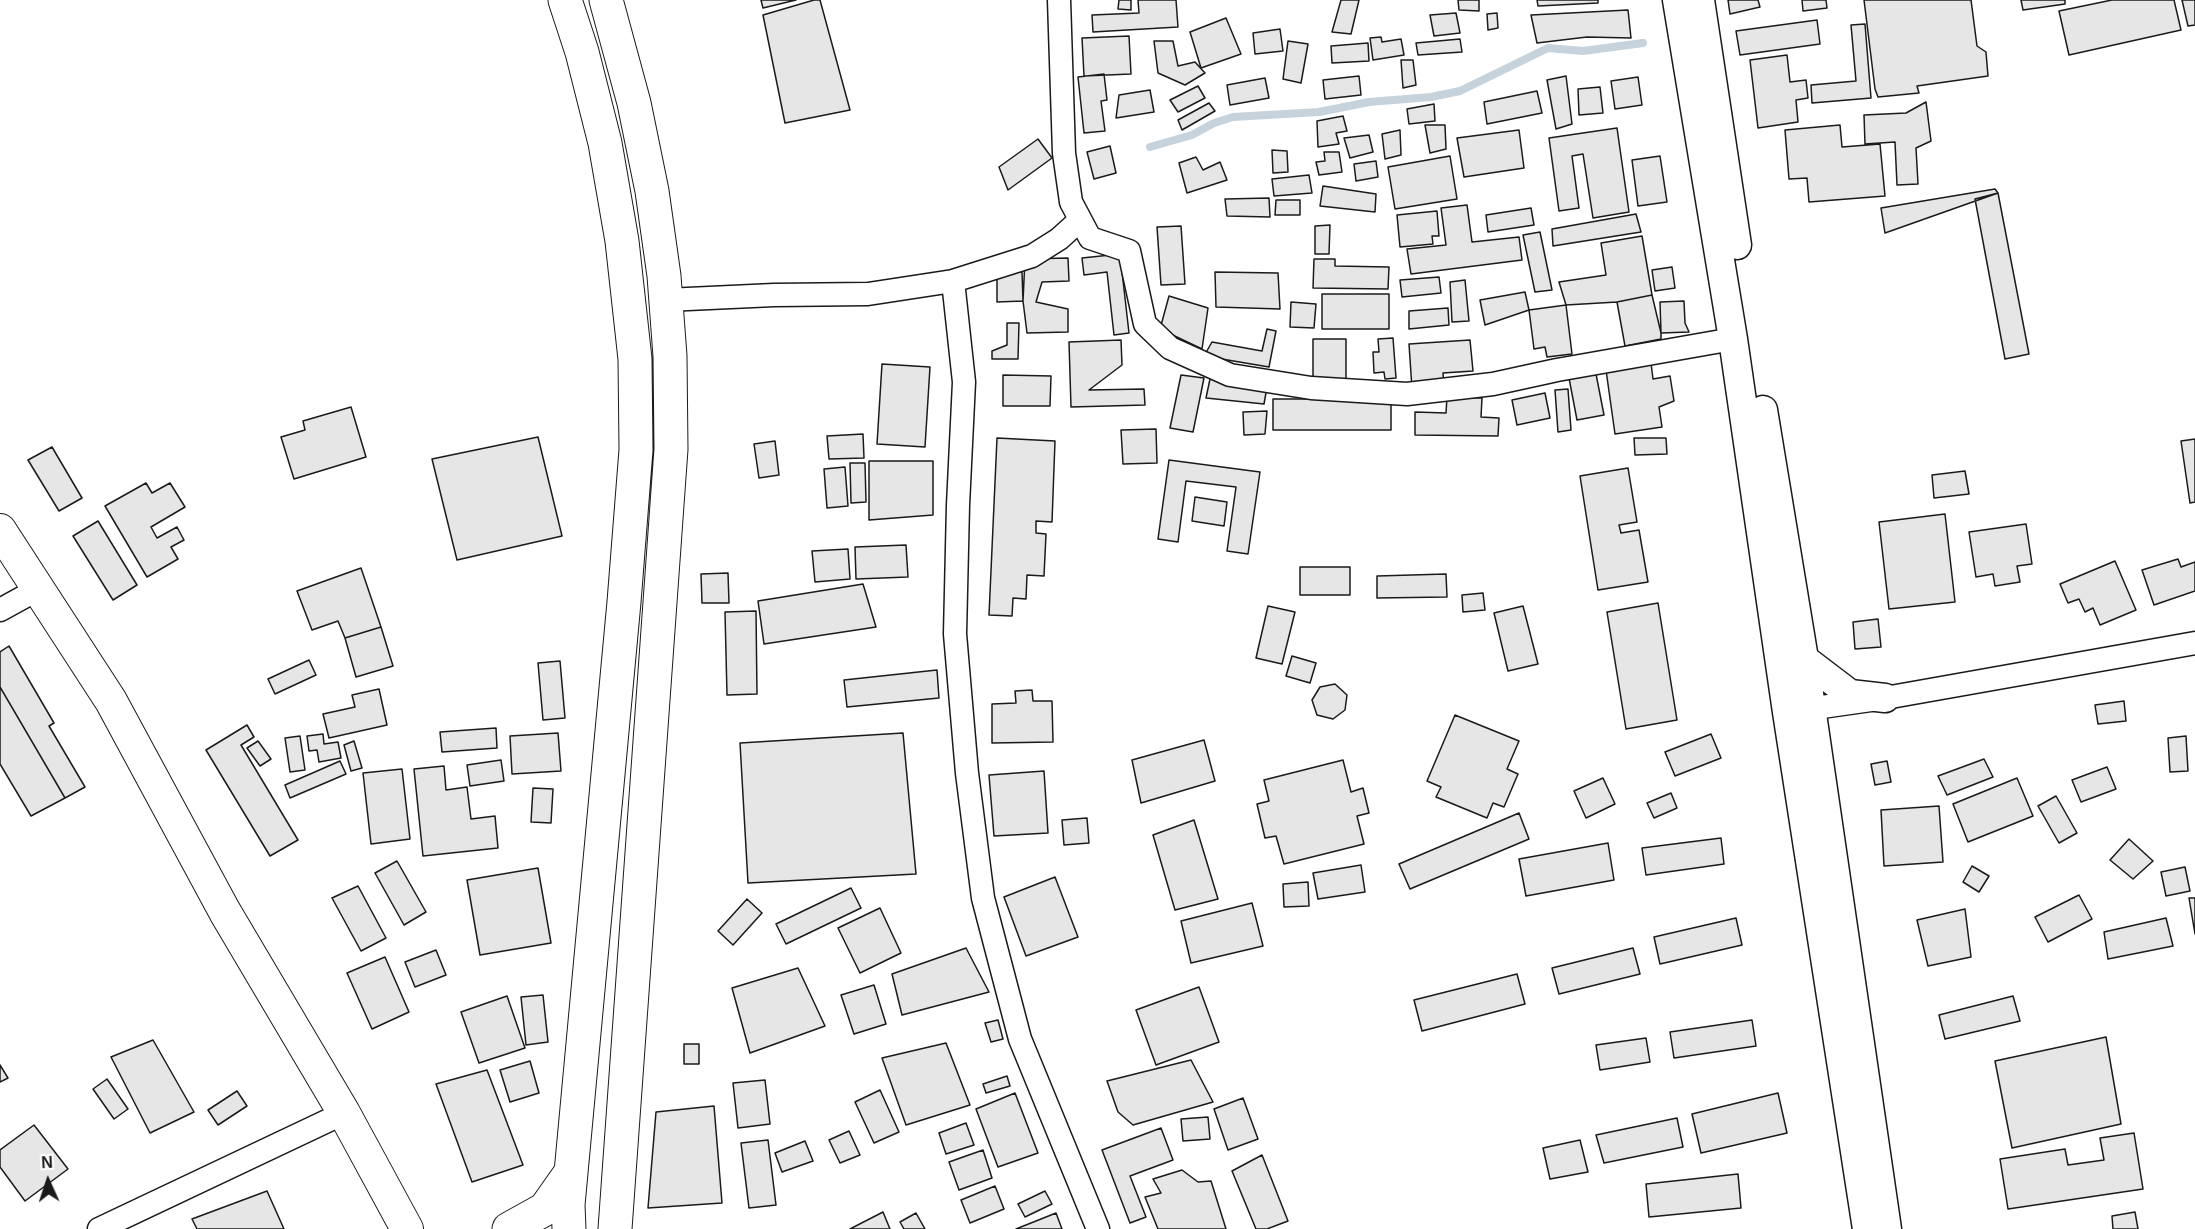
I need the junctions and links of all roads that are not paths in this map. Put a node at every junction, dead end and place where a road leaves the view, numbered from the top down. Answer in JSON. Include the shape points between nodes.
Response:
{"nodes":[{"id":1,"x":565,"y":0,"type":"edge"},
{"id":2,"x":606,"y":0,"type":"edge"},
{"id":3,"x":1059,"y":0,"type":"edge"},
{"id":4,"x":1677,"y":0,"type":"edge"},
{"id":5,"x":1700,"y":0,"type":"edge"},
{"id":6,"x":1080,"y":220,"type":"junction"},
{"id":7,"x":953,"y":281,"type":"junction"},
{"id":8,"x":666,"y":300,"type":"junction"},
{"id":9,"x":1733,"y":339,"type":"junction"},
{"id":10,"x":0,"y":530,"type":"edge"},
{"id":11,"x":39,"y":588,"type":"junction"},
{"id":12,"x":0,"y":610,"type":"edge"},
{"id":13,"x":2195,"y":643,"type":"edge"},
{"id":14,"x":1804,"y":659,"type":"junction"},
{"id":15,"x":1885,"y":698,"type":"junction"},
{"id":16,"x":1799,"y":711,"type":"junction"},
{"id":17,"x":344,"y":1113,"type":"junction"},
{"id":18,"x":571,"y":1172,"type":"junction"},
{"id":19,"x":99,"y":1229,"type":"edge"},
{"id":20,"x":407,"y":1229,"type":"edge"},
{"id":21,"x":509,"y":1229,"type":"edge"},
{"id":22,"x":569,"y":1229,"type":"edge"},
{"id":23,"x":615,"y":1229,"type":"edge"},
{"id":24,"x":1098,"y":1229,"type":"edge"},
{"id":25,"x":1867,"y":1229,"type":"edge"},
{"id":26,"x":1887,"y":1229,"type":"edge"}],
"edges":[{"from":1,"to":18,"type":"main road","via":[[604,143],[622,240],[635,359],[636,438]]},
{"from":2,"to":8,"type":"main road","via":[[634,103],[652,191]]},
{"from":3,"to":6,"type":"street","via":[[1064,153],[1071,202]]},
{"from":4,"to":9,"type":"street"},
{"from":5,"to":14,"type":"street"},
{"from":6,"to":7,"type":"street","via":[[1032,256]]},
{"from":6,"to":9,"type":"street","via":[[1090,238],[1129,251],[1145,324],[1170,348],[1230,375],[1311,388],[1407,394],[1493,384]]},
{"from":7,"to":8,"type":"street","via":[[868,294]]},
{"from":7,"to":24,"type":"street","via":[[964,382],[955,634],[983,898],[1020,1039]]},
{"from":8,"to":23,"type":"main road","via":[[671,449]]},
{"from":9,"to":16,"type":"street"},
{"from":10,"to":11,"type":"main road"},
{"from":11,"to":12,"type":"street"},
{"from":11,"to":17,"type":"main road","via":[[111,701],[225,912]]},
{"from":13,"to":15,"type":"street"},
{"from":14,"to":15,"type":"street","via":[[1850,694]]},
{"from":14,"to":16,"type":"street"},
{"from":15,"to":16,"type":"street"},
{"from":16,"to":25,"type":"street"},
{"from":16,"to":26,"type":"street"},
{"from":17,"to":19,"type":"street"},
{"from":17,"to":20,"type":"main road"},
{"from":18,"to":21,"type":"main road","via":[[545,1209]]},
{"from":18,"to":22,"type":"main road"}]}
